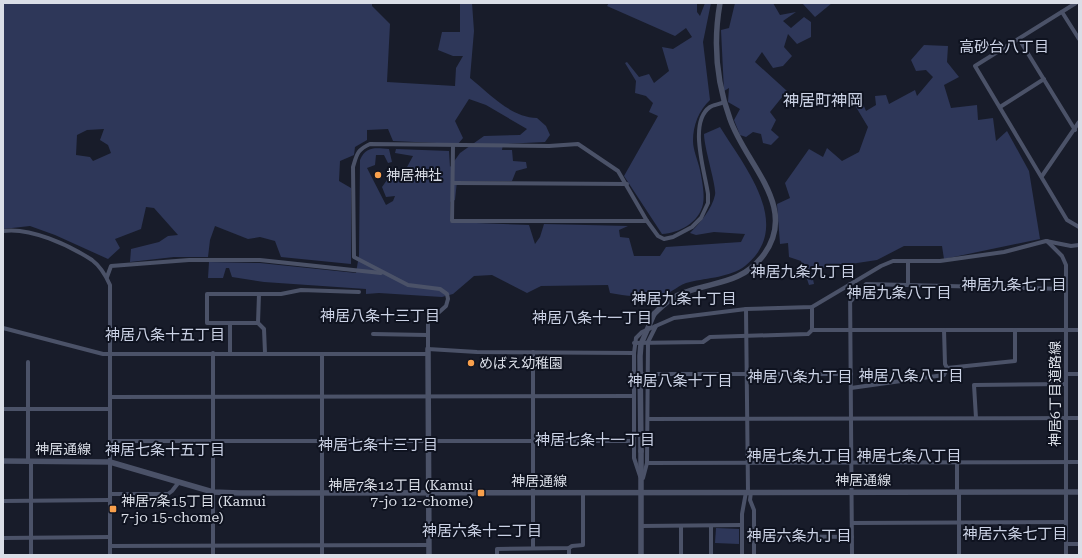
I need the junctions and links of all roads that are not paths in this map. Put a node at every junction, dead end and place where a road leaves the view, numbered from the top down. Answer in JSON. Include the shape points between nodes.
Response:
{"nodes":[{"id":1,"x":720,"y":3,"type":"edge"},
{"id":2,"x":1076,"y":3,"type":"edge"},
{"id":3,"x":1062,"y":12,"type":"junction"},
{"id":4,"x":1019,"y":39,"type":"junction"},
{"id":5,"x":1079,"y":39,"type":"edge"},
{"id":6,"x":1044,"y":79,"type":"junction"},
{"id":7,"x":724,"y":102,"type":"junction"},
{"id":8,"x":1000,"y":107,"type":"junction"},
{"id":9,"x":1079,"y":122,"type":"edge"},
{"id":10,"x":1075,"y":130,"type":"junction"},
{"id":11,"x":452,"y":146,"type":"junction"},
{"id":12,"x":1042,"y":176,"type":"junction"},
{"id":13,"x":453,"y":183,"type":"junction"},
{"id":14,"x":626,"y":184,"type":"junction"},
{"id":15,"x":648,"y":221,"type":"junction"},
{"id":16,"x":1079,"y":227,"type":"edge"},
{"id":17,"x":3,"y":231,"type":"edge"},
{"id":18,"x":1046,"y":241,"type":"junction"},
{"id":19,"x":1079,"y":245,"type":"edge"},
{"id":20,"x":908,"y":261,"type":"junction"},
{"id":21,"x":384,"y":273,"type":"junction"},
{"id":22,"x":107,"y":277,"type":"junction"},
{"id":23,"x":850,"y":284,"type":"junction"},
{"id":24,"x":908,"y":284,"type":"junction"},
{"id":25,"x":1066,"y":289,"type":"junction"},
{"id":26,"x":359,"y":292,"type":"dead end"},
{"id":27,"x":259,"y":294,"type":"junction"},
{"id":28,"x":851,"y":301,"type":"junction"},
{"id":29,"x":812,"y":307,"type":"junction"},
{"id":30,"x":746,"y":309,"type":"junction"},
{"id":31,"x":230,"y":323,"type":"junction"},
{"id":32,"x":258,"y":323,"type":"junction"},
{"id":33,"x":658,"y":324,"type":"junction"},
{"id":34,"x":3,"y":328,"type":"edge"},
{"id":35,"x":1066,"y":329,"type":"junction"},
{"id":36,"x":812,"y":330,"type":"junction"},
{"id":37,"x":851,"y":330,"type":"junction"},
{"id":38,"x":944,"y":330,"type":"junction"},
{"id":39,"x":1015,"y":330,"type":"junction"},
{"id":40,"x":1079,"y":330,"type":"edge"},
{"id":41,"x":373,"y":334,"type":"dead end"},
{"id":42,"x":427,"y":335,"type":"junction"},
{"id":43,"x":747,"y":335,"type":"junction"},
{"id":44,"x":648,"y":342,"type":"junction"},
{"id":45,"x":634,"y":343,"type":"junction"},
{"id":46,"x":428,"y":352,"type":"junction"},
{"id":47,"x":533,"y":352,"type":"junction"},
{"id":48,"x":213,"y":353,"type":"junction"},
{"id":49,"x":230,"y":353,"type":"junction"},
{"id":50,"x":264,"y":353,"type":"junction"},
{"id":51,"x":634,"y":353,"type":"junction"},
{"id":52,"x":110,"y":354,"type":"junction"},
{"id":53,"x":322,"y":354,"type":"junction"},
{"id":54,"x":28,"y":362,"type":"dead end"},
{"id":55,"x":947,"y":368,"type":"junction"},
{"id":56,"x":634,"y":374,"type":"junction"},
{"id":57,"x":648,"y":374,"type":"junction"},
{"id":58,"x":851,"y":374,"type":"junction"},
{"id":59,"x":1066,"y":374,"type":"junction"},
{"id":60,"x":1079,"y":374,"type":"edge"},
{"id":61,"x":748,"y":376,"type":"junction"},
{"id":62,"x":1066,"y":384,"type":"junction"},
{"id":63,"x":851,"y":388,"type":"junction"},
{"id":64,"x":634,"y":396,"type":"junction"},
{"id":65,"x":213,"y":397,"type":"junction"},
{"id":66,"x":321,"y":397,"type":"junction"},
{"id":67,"x":428,"y":397,"type":"junction"},
{"id":68,"x":533,"y":397,"type":"junction"},
{"id":69,"x":110,"y":398,"type":"junction"},
{"id":70,"x":3,"y":409,"type":"edge"},
{"id":71,"x":28,"y":409,"type":"junction"},
{"id":72,"x":110,"y":409,"type":"junction"},
{"id":73,"x":851,"y":418,"type":"junction"},
{"id":74,"x":976,"y":418,"type":"junction"},
{"id":75,"x":1066,"y":418,"type":"junction"},
{"id":76,"x":1079,"y":418,"type":"edge"},
{"id":77,"x":648,"y":419,"type":"junction"},
{"id":78,"x":748,"y":419,"type":"junction"},
{"id":79,"x":533,"y":440,"type":"junction"},
{"id":80,"x":110,"y":441,"type":"junction"},
{"id":81,"x":213,"y":441,"type":"junction"},
{"id":82,"x":321,"y":441,"type":"junction"},
{"id":83,"x":429,"y":441,"type":"junction"},
{"id":84,"x":634,"y":441,"type":"junction"},
{"id":85,"x":3,"y":461,"type":"edge"},
{"id":86,"x":29,"y":461,"type":"junction"},
{"id":87,"x":110,"y":462,"type":"junction"},
{"id":88,"x":851,"y":462,"type":"junction"},
{"id":89,"x":1066,"y":462,"type":"junction"},
{"id":90,"x":1079,"y":462,"type":"edge"},
{"id":91,"x":647,"y":463,"type":"junction"},
{"id":92,"x":748,"y":463,"type":"junction"},
{"id":93,"x":957,"y":463,"type":"junction"},
{"id":94,"x":179,"y":482,"type":"junction"},
{"id":95,"x":641,"y":482,"type":"junction"},
{"id":96,"x":213,"y":492,"type":"junction"},
{"id":97,"x":748,"y":492,"type":"junction"},
{"id":98,"x":852,"y":492,"type":"junction"},
{"id":99,"x":958,"y":492,"type":"junction"},
{"id":100,"x":1066,"y":492,"type":"junction"},
{"id":101,"x":1079,"y":492,"type":"edge"},
{"id":102,"x":322,"y":493,"type":"junction"},
{"id":103,"x":429,"y":493,"type":"junction"},
{"id":104,"x":533,"y":493,"type":"junction"},
{"id":105,"x":583,"y":493,"type":"junction"},
{"id":106,"x":110,"y":494,"type":"junction"},
{"id":107,"x":641,"y":494,"type":"junction"},
{"id":108,"x":110,"y":500,"type":"junction"},
{"id":109,"x":3,"y":501,"type":"edge"},
{"id":110,"x":31,"y":501,"type":"junction"},
{"id":111,"x":959,"y":522,"type":"junction"},
{"id":112,"x":1066,"y":522,"type":"junction"},
{"id":113,"x":852,"y":523,"type":"junction"},
{"id":114,"x":742,"y":525,"type":"junction"},
{"id":115,"x":641,"y":526,"type":"junction"},
{"id":116,"x":681,"y":526,"type":"junction"},
{"id":117,"x":711,"y":526,"type":"junction"},
{"id":118,"x":754,"y":536,"type":"junction"},
{"id":119,"x":110,"y":537,"type":"junction"},
{"id":120,"x":852,"y":537,"type":"junction"},
{"id":121,"x":3,"y":538,"type":"edge"},
{"id":122,"x":31,"y":538,"type":"junction"},
{"id":123,"x":1066,"y":544,"type":"junction"},
{"id":124,"x":1079,"y":544,"type":"edge"},
{"id":125,"x":213,"y":545,"type":"junction"},
{"id":126,"x":322,"y":545,"type":"junction"},
{"id":127,"x":429,"y":545,"type":"junction"},
{"id":128,"x":110,"y":546,"type":"junction"},
{"id":129,"x":533,"y":548,"type":"junction"},
{"id":130,"x":569,"y":548,"type":"junction"},
{"id":131,"x":31,"y":555,"type":"edge"},
{"id":132,"x":110,"y":555,"type":"edge"},
{"id":133,"x":213,"y":555,"type":"edge"},
{"id":134,"x":322,"y":555,"type":"edge"},
{"id":135,"x":429,"y":555,"type":"edge"},
{"id":136,"x":497,"y":555,"type":"edge"},
{"id":137,"x":569,"y":555,"type":"edge"},
{"id":138,"x":641,"y":555,"type":"edge"},
{"id":139,"x":681,"y":555,"type":"edge"},
{"id":140,"x":711,"y":555,"type":"edge"},
{"id":141,"x":742,"y":555,"type":"edge"},
{"id":142,"x":754,"y":555,"type":"edge"},
{"id":143,"x":852,"y":555,"type":"edge"},
{"id":144,"x":959,"y":555,"type":"edge"},
{"id":145,"x":1066,"y":555,"type":"edge"}],
"edges":[{"from":1,"to":7,"type":"street","via":[[716,60]]},
{"from":2,"to":3,"type":"street"},
{"from":3,"to":4,"type":"street"},
{"from":3,"to":5,"type":"street"},
{"from":4,"to":6,"type":"street"},
{"from":4,"to":8,"type":"street","via":[[975,66]]},
{"from":6,"to":8,"type":"street"},
{"from":6,"to":10,"type":"street"},
{"from":7,"to":15,"type":"street","via":[[710,107],[701,118],[697,132],[708,194],[708,203],[701,218],[692,227],[664,239],[658,236]]},
{"from":7,"to":95,"type":"street","bridge":true,"via":[[730,121],[762,177],[773,202],[774,231],[762,256],[745,274],[687,291],[666,302],[654,314],[641,344],[640,356]]},
{"from":8,"to":12,"type":"street"},
{"from":9,"to":10,"type":"street"},
{"from":10,"to":12,"type":"street"},
{"from":11,"to":13,"type":"street"},
{"from":11,"to":14,"type":"street","via":[[578,144],[618,171]]},
{"from":11,"to":21,"type":"street","via":[[370,144],[361,148],[357,154],[353,167],[353,253],[357,260]]},
{"from":12,"to":16,"type":"street","via":[[1067,220]]},
{"from":13,"to":14,"type":"street"},
{"from":13,"to":15,"type":"street","via":[[452,221]]},
{"from":14,"to":15,"type":"street"},
{"from":17,"to":22,"type":"street","via":[[13,229],[46,238],[93,261]]},
{"from":18,"to":19,"type":"street"},
{"from":18,"to":20,"type":"street","via":[[990,254],[940,261]]},
{"from":18,"to":25,"type":"street","name":"神居6丁目道路線","via":[[1062,256],[1066,265]]},
{"from":20,"to":23,"type":"street","via":[[893,261]]},
{"from":20,"to":24,"type":"street"},
{"from":21,"to":22,"type":"street","via":[[260,260],[189,260],[111,266]]},
{"from":21,"to":42,"type":"street","via":[[408,285],[440,289],[447,294],[446,306],[428,322]]},
{"from":22,"to":52,"type":"street","via":[[110,285]]},
{"from":23,"to":28,"type":"street"},
{"from":23,"to":29,"type":"street"},
{"from":24,"to":25,"type":"street"},
{"from":24,"to":28,"type":"street","via":[[866,284]]},
{"from":25,"to":35,"type":"street","name":"神居6丁目道路線"},
{"from":26,"to":27,"type":"street","via":[[301,290],[281,294]]},
{"from":27,"to":31,"type":"street","via":[[207,294],[207,323]]},
{"from":27,"to":32,"type":"street"},
{"from":28,"to":37,"type":"street"},
{"from":29,"to":30,"type":"street"},
{"from":29,"to":36,"type":"street"},
{"from":30,"to":33,"type":"street","via":[[674,318]]},
{"from":30,"to":43,"type":"street"},
{"from":31,"to":32,"type":"street"},
{"from":31,"to":49,"type":"street"},
{"from":32,"to":50,"type":"street","via":[[264,329]]},
{"from":33,"to":44,"type":"street"},
{"from":33,"to":45,"type":"street","via":[[642,332]]},
{"from":34,"to":52,"type":"street"},
{"from":35,"to":39,"type":"street"},
{"from":35,"to":40,"type":"street"},
{"from":35,"to":59,"type":"street","name":"神居6丁目道路線"},
{"from":36,"to":37,"type":"street"},
{"from":36,"to":43,"type":"street","via":[[808,334]]},
{"from":37,"to":38,"type":"street"},
{"from":37,"to":58,"type":"street"},
{"from":38,"to":39,"type":"street"},
{"from":38,"to":55,"type":"street"},
{"from":39,"to":55,"type":"street","via":[[1015,361]]},
{"from":41,"to":42,"type":"street"},
{"from":42,"to":46,"type":"street"},
{"from":43,"to":44,"type":"street","via":[[710,337],[702,342]]},
{"from":43,"to":61,"type":"street"},
{"from":44,"to":45,"type":"street"},
{"from":44,"to":57,"type":"street"},
{"from":45,"to":51,"type":"street"},
{"from":46,"to":47,"type":"street"},
{"from":46,"to":53,"type":"street"},
{"from":46,"to":67,"type":"street"},
{"from":47,"to":51,"type":"street"},
{"from":47,"to":68,"type":"street"},
{"from":48,"to":49,"type":"street"},
{"from":48,"to":52,"type":"street"},
{"from":48,"to":65,"type":"street"},
{"from":49,"to":50,"type":"street"},
{"from":50,"to":53,"type":"street"},
{"from":51,"to":56,"type":"street"},
{"from":52,"to":69,"type":"street"},
{"from":53,"to":66,"type":"street"},
{"from":54,"to":71,"type":"street"},
{"from":55,"to":63,"type":"street","via":[[944,375]]},
{"from":56,"to":57,"type":"street"},
{"from":56,"to":64,"type":"street"},
{"from":57,"to":61,"type":"street"},
{"from":57,"to":77,"type":"street"},
{"from":58,"to":61,"type":"street"},
{"from":58,"to":63,"type":"street"},
{"from":59,"to":60,"type":"street"},
{"from":59,"to":62,"type":"street","name":"神居6丁目道路線"},
{"from":61,"to":78,"type":"street"},
{"from":62,"to":74,"type":"street","via":[[974,385]]},
{"from":62,"to":75,"type":"street","name":"神居6丁目道路線"},
{"from":63,"to":73,"type":"street"},
{"from":64,"to":68,"type":"street"},
{"from":64,"to":84,"type":"street"},
{"from":65,"to":66,"type":"street"},
{"from":65,"to":69,"type":"street"},
{"from":65,"to":81,"type":"street"},
{"from":66,"to":67,"type":"street"},
{"from":66,"to":82,"type":"street"},
{"from":67,"to":68,"type":"street"},
{"from":67,"to":83,"type":"street"},
{"from":68,"to":79,"type":"street"},
{"from":69,"to":72,"type":"street"},
{"from":70,"to":71,"type":"street"},
{"from":71,"to":72,"type":"street"},
{"from":71,"to":86,"type":"street"},
{"from":72,"to":80,"type":"street"},
{"from":73,"to":74,"type":"street"},
{"from":73,"to":78,"type":"street"},
{"from":73,"to":88,"type":"street"},
{"from":74,"to":75,"type":"street"},
{"from":75,"to":76,"type":"street"},
{"from":75,"to":89,"type":"street","name":"神居6丁目道路線"},
{"from":77,"to":78,"type":"street"},
{"from":77,"to":91,"type":"street"},
{"from":78,"to":92,"type":"street"},
{"from":79,"to":83,"type":"street"},
{"from":79,"to":84,"type":"street"},
{"from":79,"to":104,"type":"street"},
{"from":80,"to":81,"type":"street"},
{"from":80,"to":87,"type":"street"},
{"from":81,"to":82,"type":"street"},
{"from":81,"to":96,"type":"street"},
{"from":82,"to":83,"type":"street"},
{"from":82,"to":102,"type":"street"},
{"from":83,"to":103,"type":"street"},
{"from":84,"to":95,"type":"street","via":[[634,458]]},
{"from":85,"to":86,"type":"street","name":"神居通線"},
{"from":86,"to":87,"type":"street","name":"神居通線"},
{"from":86,"to":110,"type":"street"},
{"from":87,"to":94,"type":"street","name":"神居通線"},
{"from":87,"to":106,"type":"street"},
{"from":88,"to":92,"type":"street"},
{"from":88,"to":93,"type":"street"},
{"from":88,"to":98,"type":"street"},
{"from":89,"to":90,"type":"street"},
{"from":89,"to":93,"type":"street"},
{"from":89,"to":100,"type":"street","name":"神居6丁目道路線"},
{"from":91,"to":92,"type":"street"},
{"from":91,"to":95,"type":"street"},
{"from":92,"to":97,"type":"street"},
{"from":93,"to":99,"type":"street"},
{"from":94,"to":96,"type":"street","name":"神居通線"},
{"from":94,"to":106,"type":"street","via":[[168,494]]},
{"from":95,"to":107,"type":"street"},
{"from":96,"to":102,"type":"street","name":"神居通線"},
{"from":96,"to":125,"type":"street"},
{"from":97,"to":98,"type":"street","name":"神居通線"},
{"from":97,"to":107,"type":"street","name":"神居通線"},
{"from":97,"to":114,"type":"street"},
{"from":97,"to":118,"type":"street","via":[[754,510]]},
{"from":98,"to":99,"type":"street","name":"神居通線"},
{"from":98,"to":113,"type":"street"},
{"from":99,"to":100,"type":"street","name":"神居通線"},
{"from":99,"to":111,"type":"street"},
{"from":100,"to":101,"type":"street","name":"神居通線"},
{"from":100,"to":112,"type":"street","name":"神居6丁目道路線"},
{"from":102,"to":103,"type":"street","name":"神居通線"},
{"from":102,"to":126,"type":"street"},
{"from":103,"to":104,"type":"street","name":"神居通線"},
{"from":103,"to":127,"type":"street"},
{"from":104,"to":105,"type":"street","name":"神居通線"},
{"from":104,"to":129,"type":"street"},
{"from":105,"to":107,"type":"street","name":"神居通線"},
{"from":105,"to":130,"type":"street","via":[[583,545]]},
{"from":106,"to":108,"type":"street"},
{"from":107,"to":115,"type":"street"},
{"from":108,"to":110,"type":"street"},
{"from":108,"to":119,"type":"street"},
{"from":109,"to":110,"type":"street"},
{"from":110,"to":122,"type":"street"},
{"from":111,"to":112,"type":"street"},
{"from":111,"to":113,"type":"street"},
{"from":111,"to":144,"type":"street"},
{"from":112,"to":123,"type":"street","name":"神居6丁目道路線"},
{"from":113,"to":120,"type":"street"},
{"from":114,"to":117,"type":"street"},
{"from":114,"to":141,"type":"street"},
{"from":115,"to":116,"type":"street"},
{"from":115,"to":138,"type":"street"},
{"from":116,"to":117,"type":"street"},
{"from":116,"to":139,"type":"street"},
{"from":117,"to":140,"type":"street"},
{"from":118,"to":120,"type":"street"},
{"from":118,"to":142,"type":"street"},
{"from":119,"to":122,"type":"street"},
{"from":119,"to":128,"type":"street"},
{"from":120,"to":143,"type":"street"},
{"from":121,"to":122,"type":"street"},
{"from":122,"to":131,"type":"street"},
{"from":123,"to":124,"type":"street"},
{"from":123,"to":145,"type":"street","name":"神居6丁目道路線"},
{"from":125,"to":126,"type":"street"},
{"from":125,"to":128,"type":"street"},
{"from":125,"to":133,"type":"street"},
{"from":126,"to":127,"type":"street"},
{"from":126,"to":134,"type":"street"},
{"from":127,"to":135,"type":"street"},
{"from":128,"to":132,"type":"street"},
{"from":129,"to":130,"type":"street"},
{"from":129,"to":136,"type":"street","via":[[497,549]]},
{"from":130,"to":137,"type":"street"}]}
